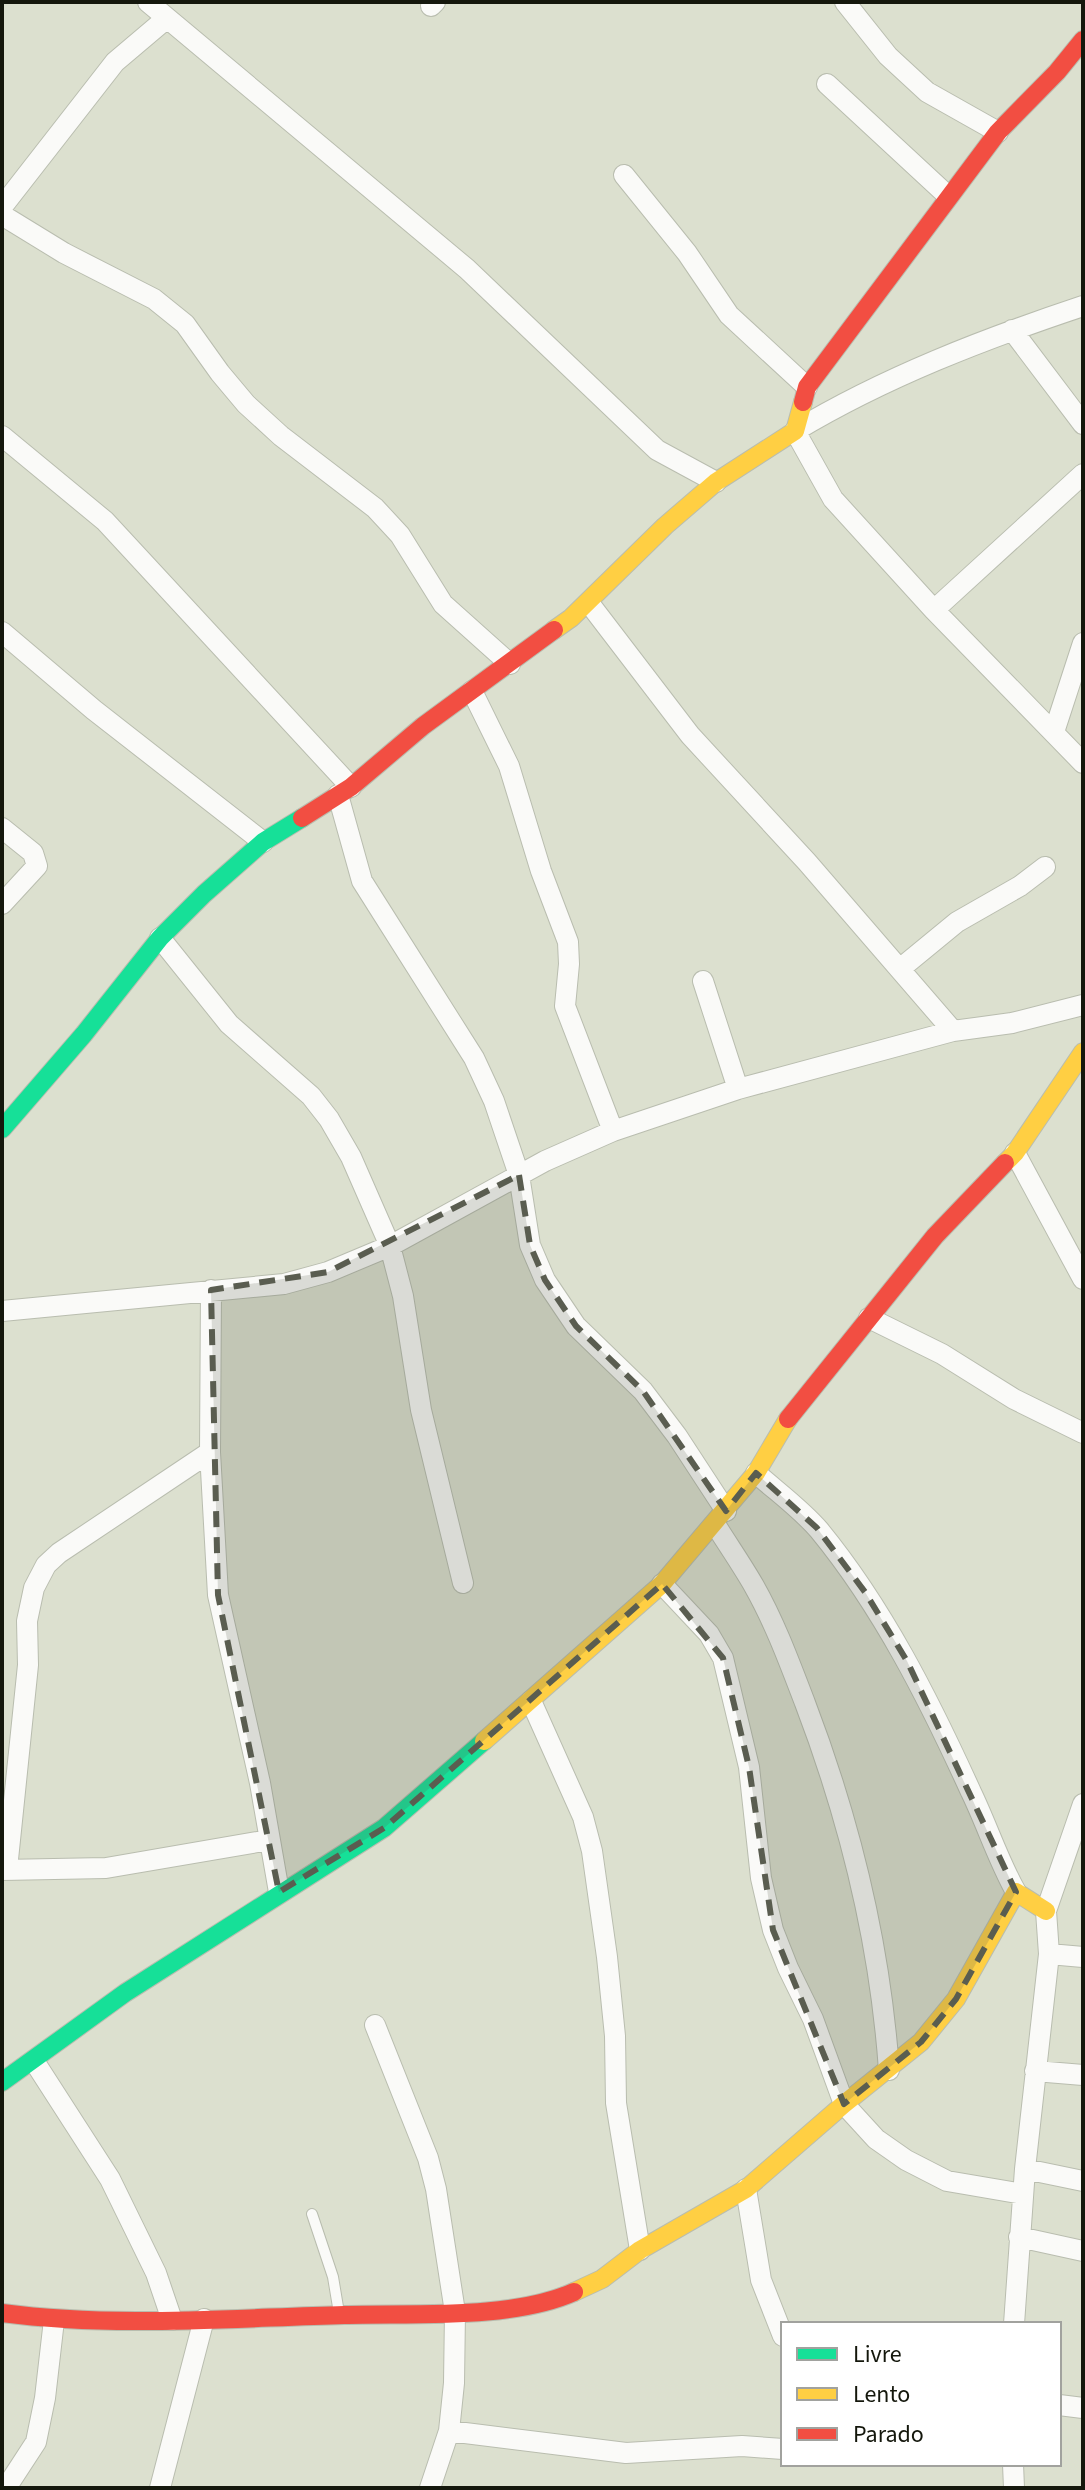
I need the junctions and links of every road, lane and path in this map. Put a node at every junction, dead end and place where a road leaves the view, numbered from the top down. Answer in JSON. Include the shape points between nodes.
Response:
{"nodes":[{"id":1,"x":148,"y":2,"type":"edge"},
{"id":2,"x":845,"y":2,"type":"edge"},
{"id":3,"x":167,"y":18,"type":"junction"},
{"id":4,"x":1083,"y":40,"type":"edge"},
{"id":5,"x":827,"y":84,"type":"dead end"},
{"id":6,"x":998,"y":132,"type":"junction"},
{"id":7,"x":624,"y":175,"type":"dead end"},
{"id":8,"x":948,"y":196,"type":"junction"},
{"id":9,"x":2,"y":207,"type":"edge"},
{"id":10,"x":2,"y":215,"type":"edge"},
{"id":11,"x":1083,"y":306,"type":"edge"},
{"id":12,"x":1012,"y":330,"type":"junction"},
{"id":13,"x":807,"y":387,"type":"junction"},
{"id":14,"x":1083,"y":424,"type":"edge"},
{"id":15,"x":795,"y":431,"type":"junction"},
{"id":16,"x":2,"y":436,"type":"edge"},
{"id":17,"x":1083,"y":474,"type":"edge"},
{"id":18,"x":716,"y":482,"type":"junction"},
{"id":19,"x":589,"y":603,"type":"junction"},
{"id":20,"x":934,"y":610,"type":"junction"},
{"id":21,"x":2,"y":632,"type":"edge"},
{"id":22,"x":1083,"y":643,"type":"edge"},
{"id":23,"x":510,"y":664,"type":"junction"},
{"id":24,"x":472,"y":691,"type":"junction"},
{"id":25,"x":1054,"y":732,"type":"junction"},
{"id":26,"x":1083,"y":763,"type":"edge"},
{"id":27,"x":345,"y":791,"type":"junction"},
{"id":28,"x":2,"y":828,"type":"edge"},
{"id":29,"x":263,"y":842,"type":"junction"},
{"id":30,"x":1045,"y":867,"type":"dead end"},
{"id":31,"x":2,"y":904,"type":"edge"},
{"id":32,"x":160,"y":938,"type":"junction"},
{"id":33,"x":901,"y":968,"type":"junction"},
{"id":34,"x":703,"y":981,"type":"dead end"},
{"id":35,"x":1083,"y":1005,"type":"edge"},
{"id":36,"x":953,"y":1031,"type":"junction"},
{"id":37,"x":1083,"y":1052,"type":"edge"},
{"id":38,"x":738,"y":1089,"type":"junction"},
{"id":39,"x":4,"y":1124,"type":"edge"},
{"id":40,"x":613,"y":1131,"type":"junction"},
{"id":41,"x":1015,"y":1153,"type":"junction"},
{"id":42,"x":519,"y":1175,"type":"junction"},
{"id":43,"x":390,"y":1246,"type":"junction"},
{"id":44,"x":1083,"y":1279,"type":"edge"},
{"id":45,"x":211,"y":1290,"type":"junction"},
{"id":46,"x":2,"y":1311,"type":"edge"},
{"id":47,"x":869,"y":1318,"type":"junction"},
{"id":48,"x":1083,"y":1433,"type":"edge"},
{"id":49,"x":210,"y":1452,"type":"junction"},
{"id":50,"x":756,"y":1473,"type":"junction"},
{"id":51,"x":720,"y":1518,"type":"junction"},
{"id":52,"x":463,"y":1583,"type":"dead end"},
{"id":53,"x":662,"y":1584,"type":"junction"},
{"id":54,"x":531,"y":1701,"type":"junction"},
{"id":55,"x":1083,"y":1804,"type":"edge"},
{"id":56,"x":269,"y":1840,"type":"junction"},
{"id":57,"x":4,"y":1869,"type":"edge"},
{"id":58,"x":279,"y":1892,"type":"junction"},
{"id":59,"x":1016,"y":1892,"type":"junction"},
{"id":60,"x":1046,"y":1911,"type":"junction"},
{"id":61,"x":1049,"y":1954,"type":"junction"},
{"id":62,"x":1083,"y":1957,"type":"edge"},
{"id":63,"x":375,"y":2025,"type":"dead end"},
{"id":64,"x":34,"y":2061,"type":"junction"},
{"id":65,"x":889,"y":2070,"type":"junction"},
{"id":66,"x":1035,"y":2071,"type":"junction"},
{"id":67,"x":1083,"y":2075,"type":"edge"},
{"id":68,"x":2,"y":2082,"type":"edge"},
{"id":69,"x":844,"y":2104,"type":"junction"},
{"id":70,"x":1025,"y":2169,"type":"junction"},
{"id":71,"x":1083,"y":2181,"type":"edge"},
{"id":72,"x":746,"y":2189,"type":"junction"},
{"id":73,"x":1023,"y":2194,"type":"junction"},
{"id":74,"x":312,"y":2214,"type":"dead end"},
{"id":75,"x":1019,"y":2237,"type":"junction"},
{"id":76,"x":640,"y":2250,"type":"junction"},
{"id":77,"x":1083,"y":2251,"type":"edge"},
{"id":78,"x":455,"y":2312,"type":"junction"},
{"id":79,"x":2,"y":2313,"type":"edge"},
{"id":80,"x":340,"y":2315,"type":"junction"},
{"id":81,"x":204,"y":2319,"type":"junction"},
{"id":82,"x":54,"y":2320,"type":"junction"},
{"id":83,"x":172,"y":2320,"type":"junction"},
{"id":84,"x":1014,"y":2322,"type":"edge"},
{"id":85,"x":781,"y":2331,"type":"edge"},
{"id":86,"x":1061,"y":2405,"type":"edge"},
{"id":87,"x":1083,"y":2408,"type":"edge"},
{"id":88,"x":449,"y":2431,"type":"junction"},
{"id":89,"x":781,"y":2449,"type":"edge"},
{"id":90,"x":1013,"y":2466,"type":"edge"},
{"id":91,"x":6,"y":2488,"type":"edge"},
{"id":92,"x":160,"y":2488,"type":"edge"},
{"id":93,"x":430,"y":2488,"type":"edge"},
{"id":94,"x":1014,"y":2488,"type":"edge"}],
"edges":[{"from":1,"to":3,"type":"street"},
{"from":2,"to":6,"type":"street","via":[[888,56],[927,92]]},
{"from":3,"to":9,"type":"street","via":[[115,62]]},
{"from":3,"to":18,"type":"street","via":[[467,269],[657,450]]},
{"from":4,"to":6,"type":"street"},
{"from":5,"to":8,"type":"street"},
{"from":6,"to":8,"type":"street"},
{"from":7,"to":13,"type":"street","via":[[729,315]]},
{"from":8,"to":13,"type":"street"},
{"from":10,"to":23,"type":"street","via":[[154,299],[185,324],[246,404],[375,508],[400,535],[443,604]]},
{"from":11,"to":12,"type":"street"},
{"from":12,"to":14,"type":"street"},
{"from":12,"to":15,"type":"street","via":[[895,378]]},
{"from":13,"to":15,"type":"street"},
{"from":15,"to":18,"type":"street"},
{"from":15,"to":20,"type":"street","via":[[833,499]]},
{"from":16,"to":27,"type":"street","via":[[105,521]]},
{"from":17,"to":20,"type":"street"},
{"from":18,"to":19,"type":"street"},
{"from":19,"to":23,"type":"street"},
{"from":19,"to":33,"type":"street","via":[[690,735]]},
{"from":20,"to":25,"type":"street"},
{"from":21,"to":29,"type":"street"},
{"from":22,"to":25,"type":"street"},
{"from":23,"to":24,"type":"street"},
{"from":24,"to":27,"type":"street"},
{"from":24,"to":40,"type":"street","via":[[509,766],[568,942],[565,1006]]},
{"from":25,"to":26,"type":"street"},
{"from":27,"to":29,"type":"street"},
{"from":27,"to":42,"type":"street","via":[[362,881],[474,1058]]},
{"from":28,"to":31,"type":"street","via":[[33,853],[37,866]]},
{"from":29,"to":32,"type":"street"},
{"from":30,"to":33,"type":"street","via":[[957,922]]},
{"from":32,"to":39,"type":"street"},
{"from":32,"to":43,"type":"street","via":[[229,1024],[311,1096],[329,1119]]},
{"from":33,"to":36,"type":"street"},
{"from":34,"to":38,"type":"street"},
{"from":35,"to":36,"type":"street"},
{"from":36,"to":38,"type":"street"},
{"from":37,"to":41,"type":"street"},
{"from":38,"to":40,"type":"street"},
{"from":40,"to":42,"type":"street"},
{"from":41,"to":44,"type":"street"},
{"from":41,"to":47,"type":"street","via":[[935,1236]]},
{"from":42,"to":43,"type":"street"},
{"from":42,"to":51,"type":"street","via":[[530,1245],[545,1280],[576,1326],[643,1391],[677,1436]]},
{"from":43,"to":45,"type":"street","via":[[284,1284]]},
{"from":43,"to":52,"type":"street","via":[[428,1447]]},
{"from":45,"to":46,"type":"street"},
{"from":45,"to":49,"type":"street"},
{"from":47,"to":48,"type":"street"},
{"from":47,"to":50,"type":"street","via":[[790,1415]]},
{"from":49,"to":56,"type":"street","via":[[218,1595]]},
{"from":49,"to":57,"type":"street","via":[[59,1553],[34,1588]]},
{"from":50,"to":51,"type":"street"},
{"from":50,"to":59,"type":"street","via":[[817,1528],[865,1592],[907,1661]]},
{"from":51,"to":53,"type":"street"},
{"from":51,"to":65,"type":"street","via":[[785,1651],[845,1819],[879,1974]]},
{"from":53,"to":54,"type":"street"},
{"from":53,"to":69,"type":"street","via":[[709,1634],[723,1658],[749,1767],[761,1878],[773,1930]]},
{"from":54,"to":58,"type":"street","via":[[384,1828]]},
{"from":54,"to":76,"type":"street","via":[[583,1817],[592,1851],[615,2036],[616,2103]]},
{"from":55,"to":60,"type":"street"},
{"from":56,"to":57,"type":"street","via":[[106,1868]]},
{"from":56,"to":58,"type":"street"},
{"from":58,"to":64,"type":"street","via":[[125,1993]]},
{"from":59,"to":60,"type":"street"},
{"from":59,"to":65,"type":"street","via":[[956,1999],[921,2042]]},
{"from":60,"to":61,"type":"street"},
{"from":61,"to":62,"type":"street"},
{"from":61,"to":66,"type":"street"},
{"from":63,"to":78,"type":"street","via":[[428,2158]]},
{"from":64,"to":68,"type":"street"},
{"from":64,"to":83,"type":"street","via":[[110,2179],[156,2273]]},
{"from":65,"to":69,"type":"street"},
{"from":66,"to":67,"type":"street"},
{"from":66,"to":70,"type":"street"},
{"from":69,"to":72,"type":"street"},
{"from":69,"to":73,"type":"street","via":[[876,2139],[947,2181]]},
{"from":70,"to":71,"type":"street"},
{"from":70,"to":73,"type":"street"},
{"from":72,"to":76,"type":"street"},
{"from":72,"to":85,"type":"street","via":[[761,2280]]},
{"from":73,"to":75,"type":"street"},
{"from":74,"to":80,"type":"lane"},
{"from":75,"to":77,"type":"street"},
{"from":75,"to":84,"type":"street"},
{"from":76,"to":78,"type":"street","via":[[602,2279],[560,2298],[522,2308]]},
{"from":78,"to":80,"type":"street"},
{"from":78,"to":88,"type":"street"},
{"from":79,"to":82,"type":"street"},
{"from":80,"to":81,"type":"street"},
{"from":81,"to":83,"type":"street"},
{"from":81,"to":92,"type":"street"},
{"from":82,"to":83,"type":"street"},
{"from":82,"to":91,"type":"street","via":[[36,2442]]},
{"from":86,"to":87,"type":"street"},
{"from":88,"to":89,"type":"street","via":[[626,2453]]},
{"from":88,"to":93,"type":"street"},
{"from":90,"to":94,"type":"street"}]}
